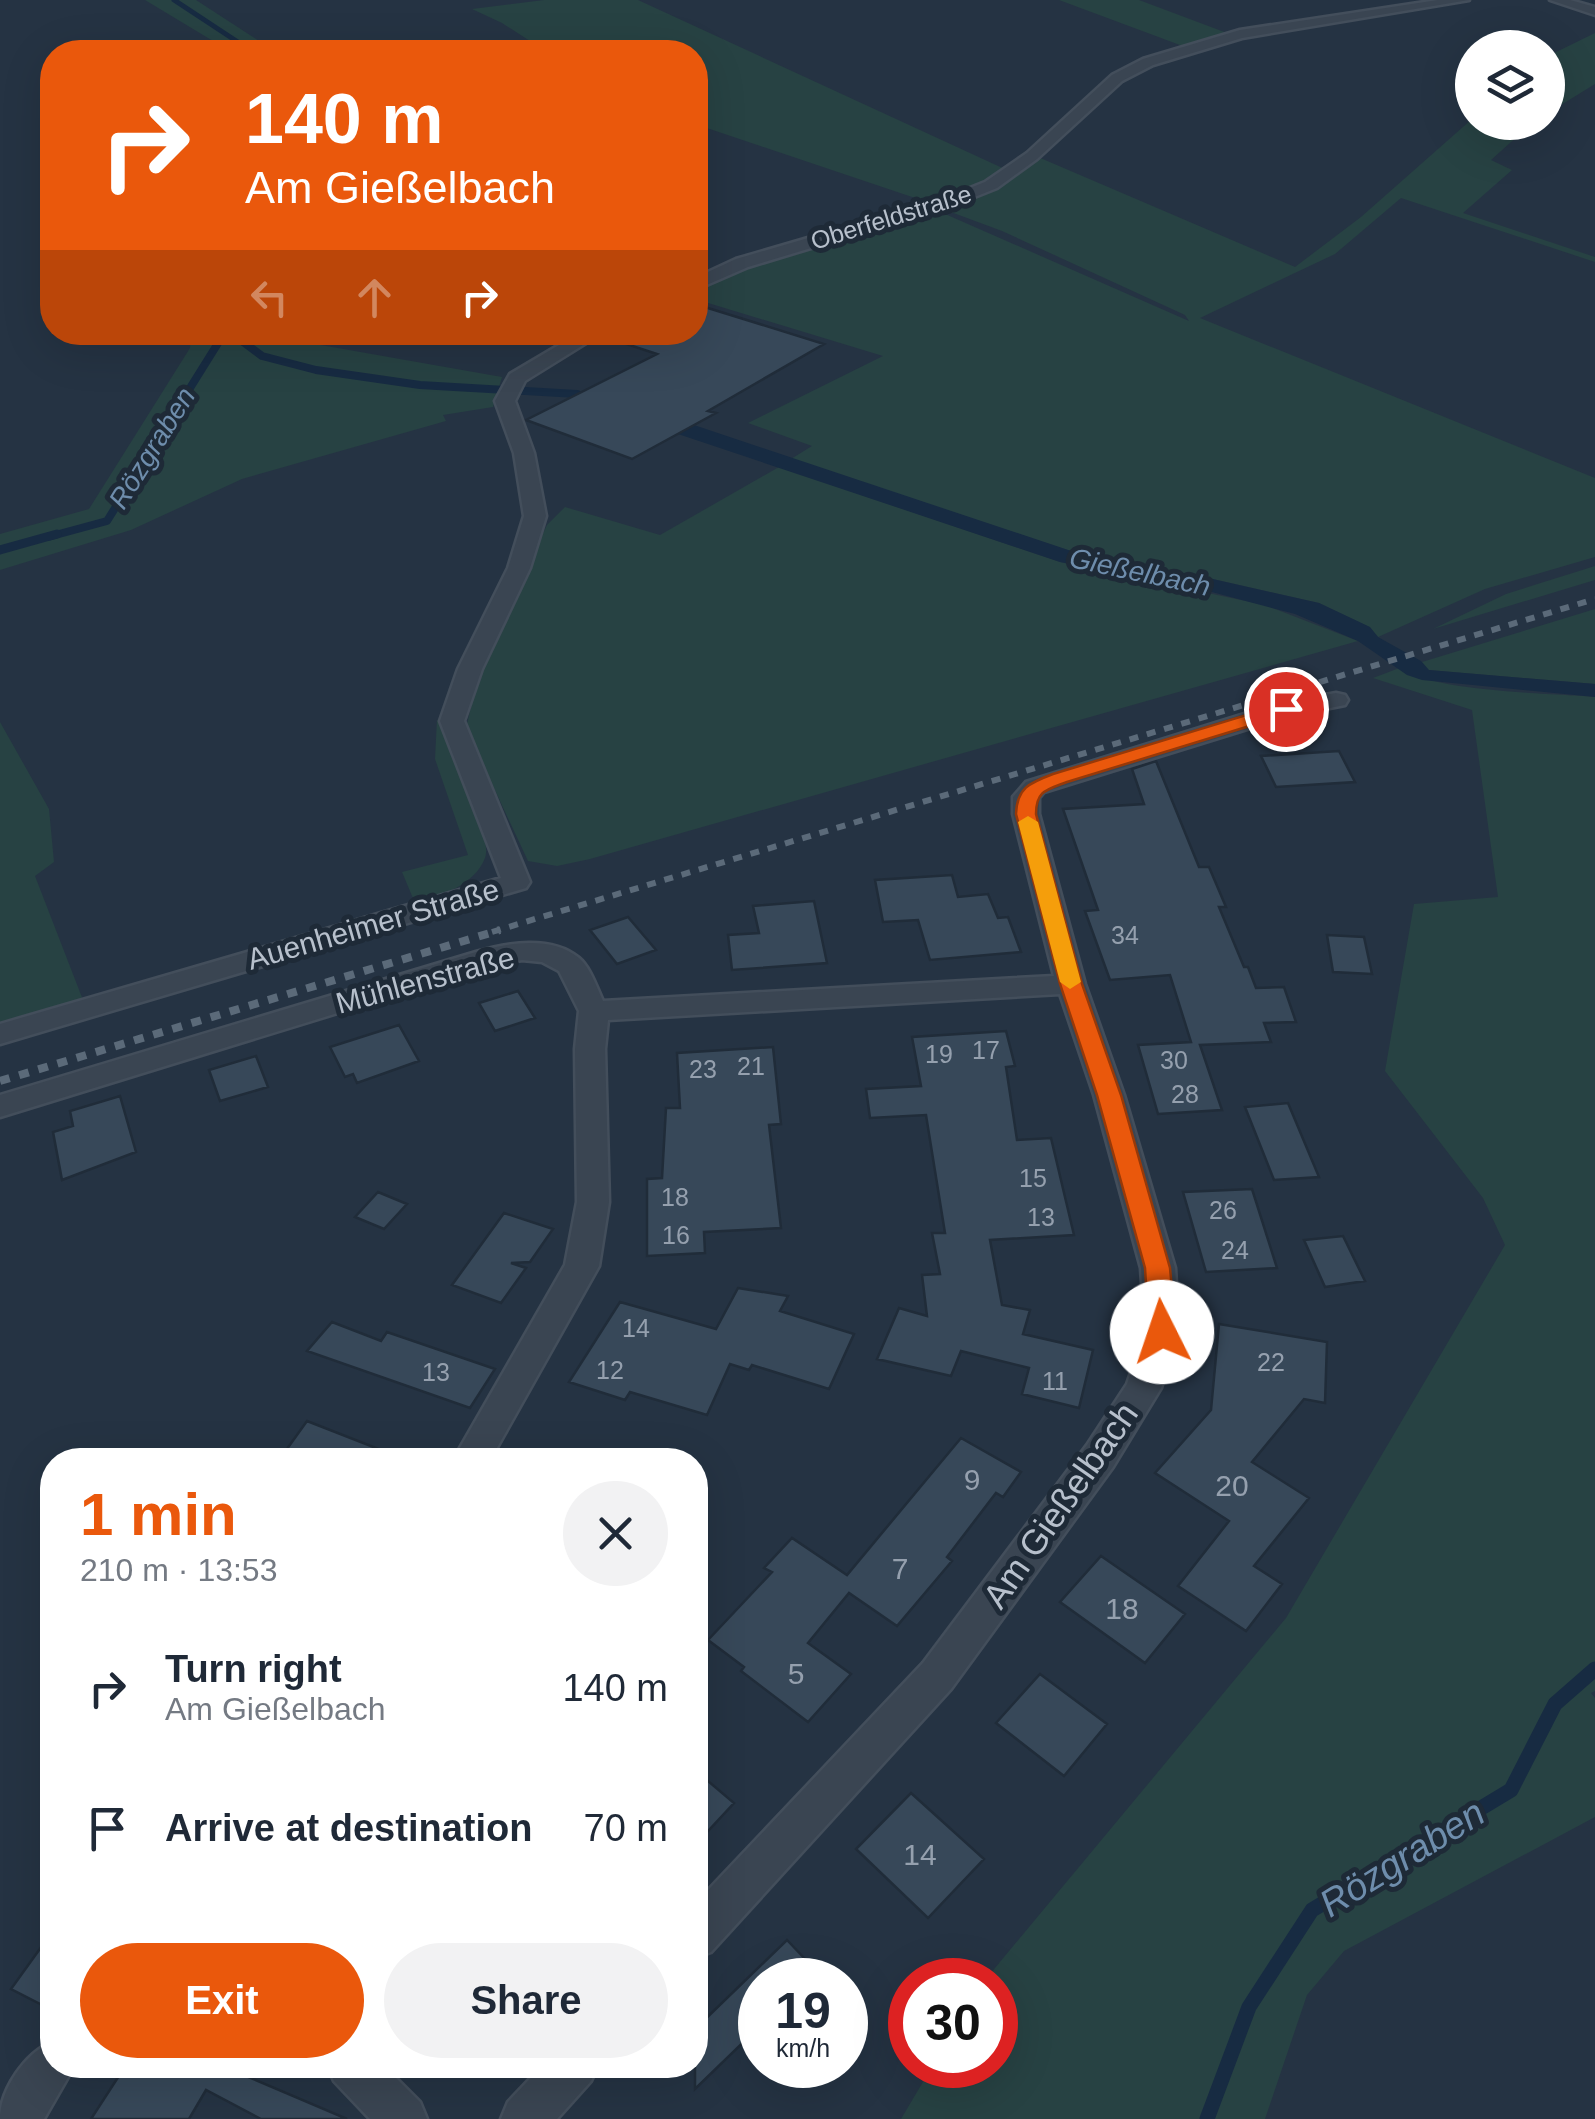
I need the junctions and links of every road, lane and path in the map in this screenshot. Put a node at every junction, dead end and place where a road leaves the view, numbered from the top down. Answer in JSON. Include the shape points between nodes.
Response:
{"nodes":[{"id":1,"x":1463,"y":0,"type":"edge"},
{"id":2,"x":1556,"y":0,"type":"edge"},
{"id":3,"x":1595,"y":11,"type":"edge"},
{"id":4,"x":708,"y":279,"type":"edge"},
{"id":5,"x":577,"y":345,"type":"edge"},
{"id":6,"x":1336,"y":700,"type":"dead end"},
{"id":7,"x":1071,"y":984,"type":"junction"},
{"id":8,"x":594,"y":1010,"type":"junction"},
{"id":9,"x":0,"y":1034,"type":"edge"},
{"id":10,"x":0,"y":1106,"type":"edge"},
{"id":11,"x":478,"y":1448,"type":"edge"},
{"id":12,"x":708,"y":1922,"type":"edge"},
{"id":13,"x":43,"y":2078,"type":"edge"},
{"id":14,"x":363,"y":2078,"type":"edge"},
{"id":15,"x":563,"y":2078,"type":"edge"},
{"id":16,"x":16,"y":2119,"type":"edge"},
{"id":17,"x":403,"y":2119,"type":"edge"},
{"id":18,"x":525,"y":2119,"type":"edge"}],
"edges":[{"from":1,"to":4,"type":"street","name":"Oberfeldstraße","via":[[1240,34],[1148,62],[1117,78],[991,186]]},
{"from":2,"to":3,"type":"street"},
{"from":5,"to":9,"type":"street","name":"Auenheimer Straße","via":[[511,390],[535,516],[452,721],[516,882]]},
{"from":6,"to":7,"type":"street","name":"Am Gießelbach","via":[[1286,709],[1035,787],[1026,797],[1026,814]]},
{"from":7,"to":8,"type":"street"},
{"from":7,"to":12,"type":"street","name":"Am Gießelbach","via":[[1158,1268],[1162,1332],[1143,1388],[936,1676]]},
{"from":8,"to":10,"type":"street","name":"Mühlenstraße","via":[[570,965],[522,950]]},
{"from":8,"to":11,"type":"street","via":[[592,1202],[582,1266]]},
{"from":13,"to":16,"type":"street"},
{"from":14,"to":17,"type":"street"},
{"from":15,"to":18,"type":"street"}]}
